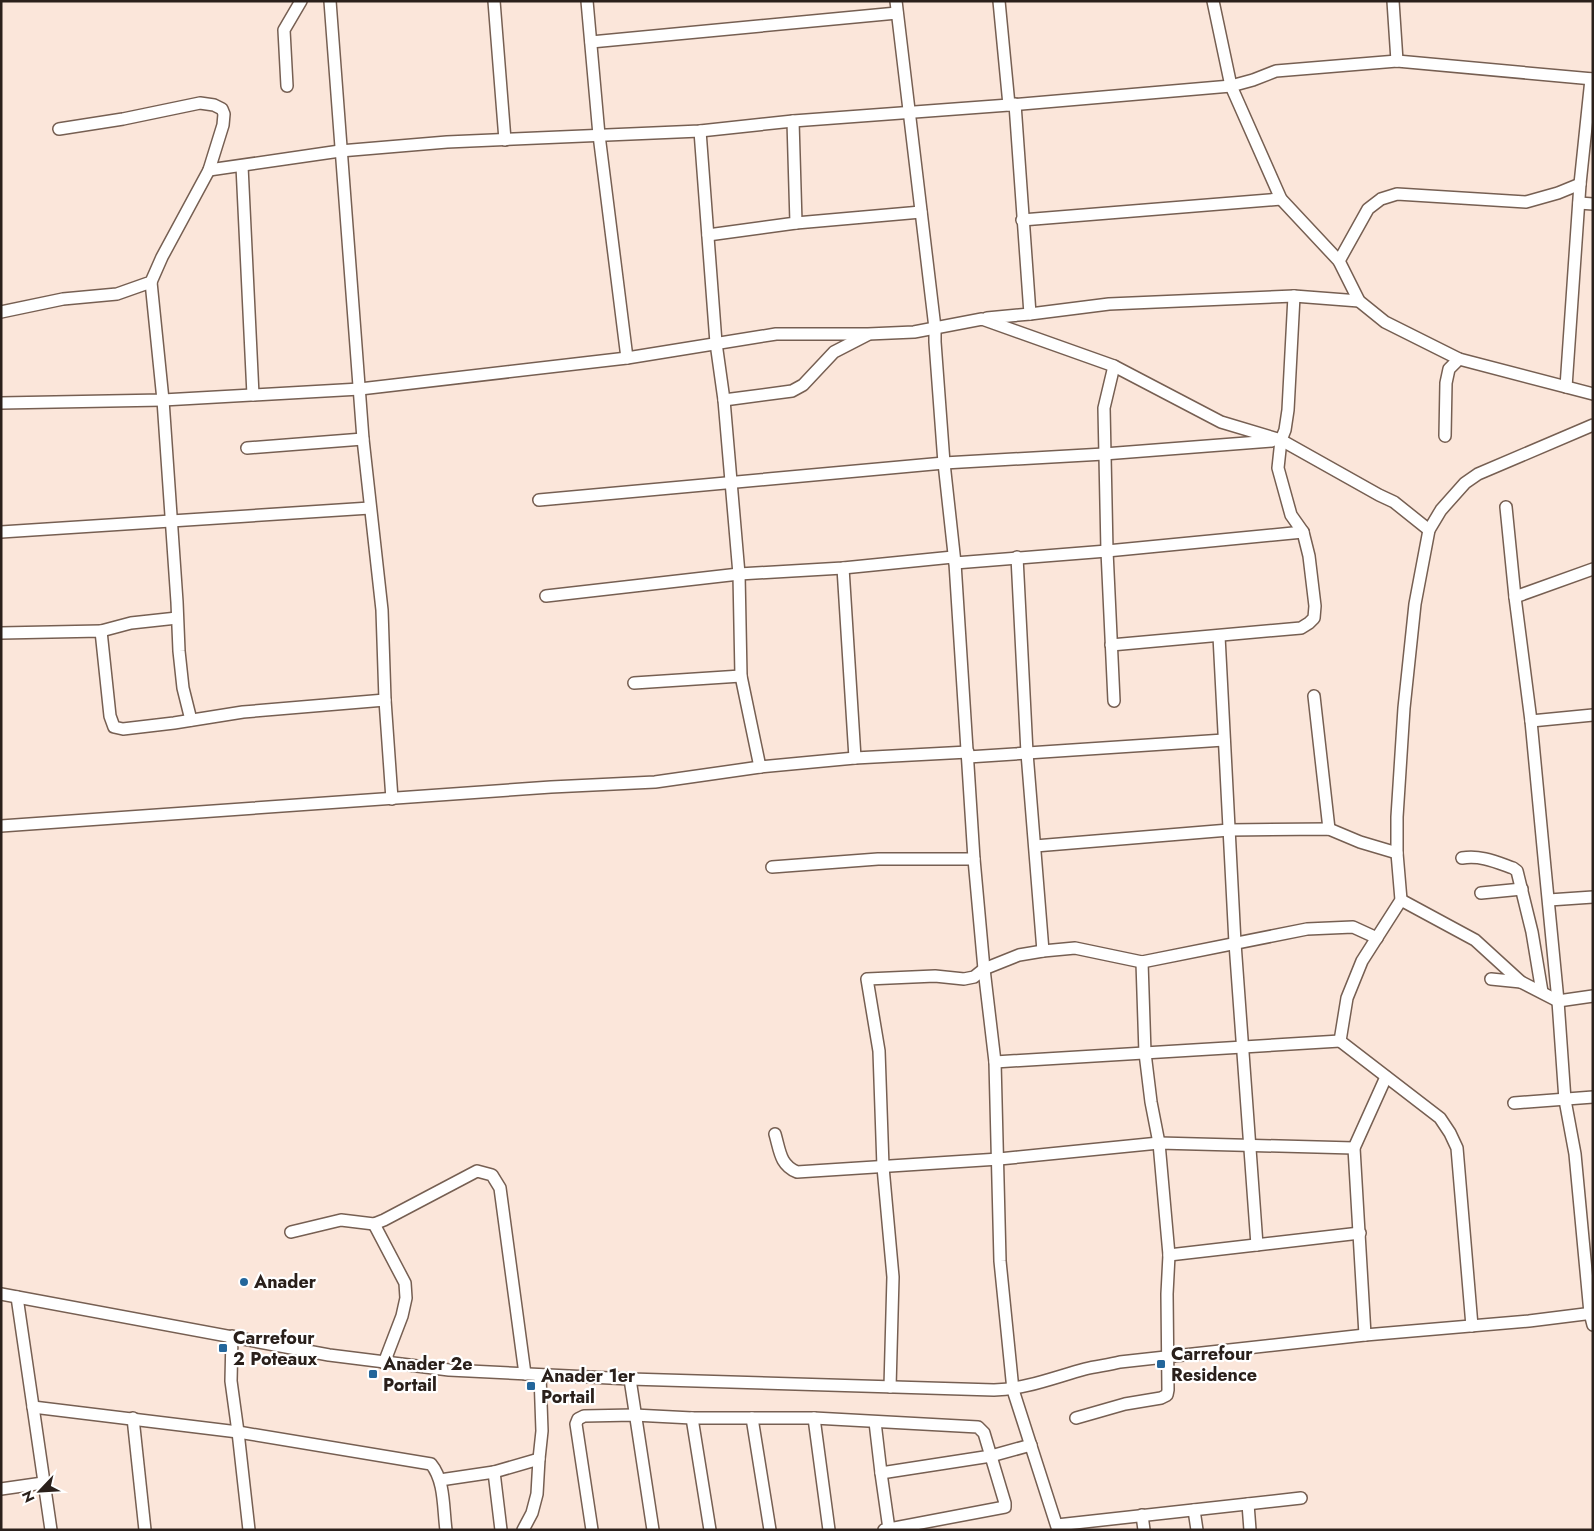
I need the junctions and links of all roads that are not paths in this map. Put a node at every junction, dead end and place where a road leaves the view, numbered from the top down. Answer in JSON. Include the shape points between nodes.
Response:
{"nodes":[{"id":1,"x":301,"y":1,"type":"edge"},
{"id":2,"x":330,"y":1,"type":"edge"},
{"id":3,"x":494,"y":1,"type":"edge"},
{"id":4,"x":587,"y":1,"type":"edge"},
{"id":5,"x":896,"y":1,"type":"edge"},
{"id":6,"x":1000,"y":1,"type":"edge"},
{"id":7,"x":1213,"y":1,"type":"edge"},
{"id":8,"x":1393,"y":1,"type":"edge"},
{"id":9,"x":897,"y":13,"type":"junction"},
{"id":10,"x":591,"y":42,"type":"junction"},
{"id":11,"x":1397,"y":61,"type":"junction"},
{"id":12,"x":1592,"y":79,"type":"edge"},
{"id":13,"x":287,"y":86,"type":"dead end"},
{"id":14,"x":1231,"y":86,"type":"junction"},
{"id":15,"x":1012,"y":105,"type":"junction"},
{"id":16,"x":910,"y":111,"type":"junction"},
{"id":17,"x":793,"y":121,"type":"junction"},
{"id":18,"x":59,"y":129,"type":"dead end"},
{"id":19,"x":700,"y":131,"type":"junction"},
{"id":20,"x":599,"y":135,"type":"junction"},
{"id":21,"x":505,"y":140,"type":"junction"},
{"id":22,"x":340,"y":151,"type":"junction"},
{"id":23,"x":242,"y":166,"type":"junction"},
{"id":24,"x":209,"y":170,"type":"junction"},
{"id":25,"x":1580,"y":184,"type":"junction"},
{"id":26,"x":1281,"y":199,"type":"junction"},
{"id":27,"x":1579,"y":203,"type":"junction"},
{"id":28,"x":1593,"y":204,"type":"edge"},
{"id":29,"x":921,"y":212,"type":"junction"},
{"id":30,"x":1022,"y":220,"type":"junction"},
{"id":31,"x":796,"y":223,"type":"junction"},
{"id":32,"x":708,"y":235,"type":"junction"},
{"id":33,"x":1338,"y":261,"type":"junction"},
{"id":34,"x":151,"y":282,"type":"junction"},
{"id":35,"x":1294,"y":296,"type":"junction"},
{"id":36,"x":1359,"y":301,"type":"junction"},
{"id":37,"x":1,"y":312,"type":"edge"},
{"id":38,"x":1030,"y":314,"type":"junction"},
{"id":39,"x":982,"y":319,"type":"junction"},
{"id":40,"x":935,"y":328,"type":"junction"},
{"id":41,"x":868,"y":334,"type":"junction"},
{"id":42,"x":716,"y":343,"type":"junction"},
{"id":43,"x":627,"y":358,"type":"junction"},
{"id":44,"x":1458,"y":358,"type":"junction"},
{"id":45,"x":1114,"y":366,"type":"junction"},
{"id":46,"x":1566,"y":387,"type":"junction"},
{"id":47,"x":360,"y":389,"type":"junction"},
{"id":48,"x":1593,"y":394,"type":"edge"},
{"id":49,"x":253,"y":395,"type":"junction"},
{"id":50,"x":163,"y":400,"type":"junction"},
{"id":51,"x":724,"y":400,"type":"junction"},
{"id":52,"x":1,"y":403,"type":"edge"},
{"id":53,"x":1593,"y":425,"type":"edge"},
{"id":54,"x":1445,"y":436,"type":"dead end"},
{"id":55,"x":363,"y":439,"type":"junction"},
{"id":56,"x":1281,"y":440,"type":"junction"},
{"id":57,"x":247,"y":448,"type":"dead end"},
{"id":58,"x":1104,"y":454,"type":"junction"},
{"id":59,"x":944,"y":463,"type":"junction"},
{"id":60,"x":732,"y":482,"type":"junction"},
{"id":61,"x":539,"y":500,"type":"dead end"},
{"id":62,"x":1506,"y":507,"type":"dead end"},
{"id":63,"x":370,"y":508,"type":"junction"},
{"id":64,"x":171,"y":521,"type":"junction"},
{"id":65,"x":1429,"y":530,"type":"junction"},
{"id":66,"x":1,"y":532,"type":"edge"},
{"id":67,"x":1303,"y":532,"type":"junction"},
{"id":68,"x":1107,"y":551,"type":"junction"},
{"id":69,"x":1017,"y":557,"type":"junction"},
{"id":70,"x":954,"y":560,"type":"junction"},
{"id":71,"x":843,"y":568,"type":"junction"},
{"id":72,"x":1593,"y":569,"type":"edge"},
{"id":73,"x":739,"y":574,"type":"junction"},
{"id":74,"x":546,"y":596,"type":"dead end"},
{"id":75,"x":1515,"y":597,"type":"junction"},
{"id":76,"x":177,"y":618,"type":"junction"},
{"id":77,"x":101,"y":632,"type":"junction"},
{"id":78,"x":1,"y":633,"type":"edge"},
{"id":79,"x":1219,"y":636,"type":"junction"},
{"id":80,"x":1112,"y":645,"type":"junction"},
{"id":81,"x":741,"y":676,"type":"junction"},
{"id":82,"x":634,"y":683,"type":"dead end"},
{"id":83,"x":1314,"y":696,"type":"dead end"},
{"id":84,"x":385,"y":700,"type":"junction"},
{"id":85,"x":1114,"y":701,"type":"dead end"},
{"id":86,"x":1593,"y":715,"type":"edge"},
{"id":87,"x":191,"y":720,"type":"junction"},
{"id":88,"x":1531,"y":721,"type":"junction"},
{"id":89,"x":1224,"y":740,"type":"junction"},
{"id":90,"x":1027,"y":753,"type":"junction"},
{"id":91,"x":968,"y":754,"type":"junction"},
{"id":92,"x":855,"y":758,"type":"junction"},
{"id":93,"x":760,"y":767,"type":"junction"},
{"id":94,"x":392,"y":799,"type":"junction"},
{"id":95,"x":1,"y":826,"type":"edge"},
{"id":96,"x":1329,"y":829,"type":"junction"},
{"id":97,"x":1229,"y":830,"type":"junction"},
{"id":98,"x":1035,"y":846,"type":"junction"},
{"id":99,"x":1397,"y":853,"type":"junction"},
{"id":100,"x":1462,"y":858,"type":"dead end"},
{"id":101,"x":974,"y":859,"type":"junction"},
{"id":102,"x":772,"y":867,"type":"dead end"},
{"id":103,"x":1522,"y":889,"type":"junction"},
{"id":104,"x":1481,"y":893,"type":"dead end"},
{"id":105,"x":1593,"y":897,"type":"edge"},
{"id":106,"x":1401,"y":900,"type":"junction"},
{"id":107,"x":1549,"y":900,"type":"junction"},
{"id":108,"x":1377,"y":938,"type":"junction"},
{"id":109,"x":1235,"y":943,"type":"junction"},
{"id":110,"x":1044,"y":951,"type":"junction"},
{"id":111,"x":1142,"y":962,"type":"junction"},
{"id":112,"x":984,"y":969,"type":"junction"},
{"id":113,"x":1491,"y":979,"type":"dead end"},
{"id":114,"x":1521,"y":982,"type":"junction"},
{"id":115,"x":1542,"y":992,"type":"junction"},
{"id":116,"x":1593,"y":996,"type":"edge"},
{"id":117,"x":1558,"y":1001,"type":"junction"},
{"id":118,"x":1340,"y":1041,"type":"junction"},
{"id":119,"x":1243,"y":1047,"type":"junction"},
{"id":120,"x":1146,"y":1053,"type":"junction"},
{"id":121,"x":995,"y":1062,"type":"junction"},
{"id":122,"x":1386,"y":1077,"type":"junction"},
{"id":123,"x":1593,"y":1097,"type":"edge"},
{"id":124,"x":1566,"y":1100,"type":"junction"},
{"id":125,"x":1514,"y":1103,"type":"dead end"},
{"id":126,"x":775,"y":1134,"type":"dead end"},
{"id":127,"x":1159,"y":1143,"type":"junction"},
{"id":128,"x":1251,"y":1145,"type":"junction"},
{"id":129,"x":1354,"y":1148,"type":"junction"},
{"id":130,"x":999,"y":1159,"type":"junction"},
{"id":131,"x":883,"y":1167,"type":"junction"},
{"id":132,"x":374,"y":1224,"type":"junction"},
{"id":133,"x":291,"y":1232,"type":"dead end"},
{"id":134,"x":1360,"y":1232,"type":"junction"},
{"id":135,"x":1257,"y":1245,"type":"junction"},
{"id":136,"x":1169,"y":1255,"type":"junction"},
{"id":137,"x":1,"y":1294,"type":"edge"},
{"id":138,"x":17,"y":1297,"type":"junction"},
{"id":139,"x":1591,"y":1313,"type":"edge"},
{"id":140,"x":1593,"y":1325,"type":"edge"},
{"id":141,"x":1472,"y":1326,"type":"junction"},
{"id":142,"x":1365,"y":1335,"type":"junction"},
{"id":143,"x":232,"y":1336,"type":"junction"},
{"id":144,"x":1167,"y":1357,"type":"junction"},
{"id":145,"x":384,"y":1363,"type":"junction"},
{"id":146,"x":525,"y":1374,"type":"junction"},
{"id":147,"x":540,"y":1375,"type":"junction"},
{"id":148,"x":630,"y":1379,"type":"junction"},
{"id":149,"x":890,"y":1386,"type":"junction"},
{"id":150,"x":1013,"y":1390,"type":"junction"},
{"id":151,"x":33,"y":1407,"type":"junction"},
{"id":152,"x":634,"y":1415,"type":"junction"},
{"id":153,"x":133,"y":1418,"type":"junction"},
{"id":154,"x":692,"y":1418,"type":"junction"},
{"id":155,"x":752,"y":1418,"type":"junction"},
{"id":156,"x":814,"y":1418,"type":"junction"},
{"id":157,"x":1076,"y":1418,"type":"dead end"},
{"id":158,"x":875,"y":1422,"type":"junction"},
{"id":159,"x":238,"y":1432,"type":"junction"},
{"id":160,"x":1031,"y":1445,"type":"junction"},
{"id":161,"x":991,"y":1456,"type":"junction"},
{"id":162,"x":539,"y":1459,"type":"junction"},
{"id":163,"x":494,"y":1472,"type":"junction"},
{"id":164,"x":880,"y":1473,"type":"junction"},
{"id":165,"x":440,"y":1480,"type":"junction"},
{"id":166,"x":43,"y":1483,"type":"junction"},
{"id":167,"x":1,"y":1489,"type":"edge"},
{"id":168,"x":1301,"y":1498,"type":"dead end"},
{"id":169,"x":1248,"y":1504,"type":"junction"},
{"id":170,"x":1194,"y":1510,"type":"junction"},
{"id":171,"x":1142,"y":1515,"type":"junction"},
{"id":172,"x":1058,"y":1527,"type":"edge"},
{"id":173,"x":887,"y":1529,"type":"edge"},
{"id":174,"x":51,"y":1530,"type":"edge"},
{"id":175,"x":145,"y":1530,"type":"edge"},
{"id":176,"x":249,"y":1530,"type":"edge"},
{"id":177,"x":446,"y":1530,"type":"edge"},
{"id":178,"x":502,"y":1530,"type":"edge"},
{"id":179,"x":523,"y":1530,"type":"edge"},
{"id":180,"x":592,"y":1530,"type":"edge"},
{"id":181,"x":653,"y":1530,"type":"edge"},
{"id":182,"x":710,"y":1530,"type":"edge"},
{"id":183,"x":770,"y":1530,"type":"edge"},
{"id":184,"x":829,"y":1530,"type":"edge"},
{"id":185,"x":1144,"y":1530,"type":"edge"},
{"id":186,"x":1197,"y":1530,"type":"edge"},
{"id":187,"x":1250,"y":1530,"type":"edge"}],
"edges":[{"from":1,"to":13,"type":"street","via":[[284,30]]},
{"from":2,"to":22,"type":"street"},
{"from":3,"to":21,"type":"street"},
{"from":4,"to":10,"type":"street"},
{"from":5,"to":9,"type":"street"},
{"from":6,"to":15,"type":"street"},
{"from":7,"to":14,"type":"street"},
{"from":8,"to":11,"type":"street"},
{"from":9,"to":10,"type":"street"},
{"from":9,"to":16,"type":"street"},
{"from":10,"to":20,"type":"street"},
{"from":11,"to":12,"type":"street"},
{"from":11,"to":14,"type":"street","via":[[1276,70]]},
{"from":12,"to":25,"type":"street"},
{"from":14,"to":15,"type":"street"},
{"from":14,"to":26,"type":"street"},
{"from":15,"to":16,"type":"street"},
{"from":15,"to":30,"type":"street"},
{"from":16,"to":17,"type":"street"},
{"from":16,"to":29,"type":"street"},
{"from":17,"to":19,"type":"street"},
{"from":17,"to":31,"type":"street"},
{"from":18,"to":24,"type":"street","via":[[200,104],[214,105],[222,108],[224,114]]},
{"from":19,"to":20,"type":"street"},
{"from":19,"to":32,"type":"street"},
{"from":20,"to":21,"type":"street"},
{"from":20,"to":43,"type":"street"},
{"from":21,"to":22,"type":"street"},
{"from":22,"to":23,"type":"street"},
{"from":22,"to":47,"type":"street"},
{"from":23,"to":24,"type":"street"},
{"from":23,"to":49,"type":"street"},
{"from":24,"to":34,"type":"street"},
{"from":25,"to":27,"type":"street"},
{"from":25,"to":33,"type":"street","via":[[1526,202],[1397,194],[1381,199],[1368,209]]},
{"from":26,"to":30,"type":"street"},
{"from":26,"to":33,"type":"street"},
{"from":27,"to":28,"type":"street"},
{"from":27,"to":46,"type":"street"},
{"from":29,"to":31,"type":"street"},
{"from":29,"to":40,"type":"street"},
{"from":30,"to":38,"type":"street"},
{"from":31,"to":32,"type":"street"},
{"from":32,"to":42,"type":"street"},
{"from":33,"to":36,"type":"street"},
{"from":34,"to":37,"type":"street","via":[[117,294],[63,299]]},
{"from":34,"to":50,"type":"street"},
{"from":35,"to":36,"type":"street"},
{"from":35,"to":38,"type":"street","via":[[1109,304]]},
{"from":35,"to":56,"type":"street","via":[[1288,410]]},
{"from":36,"to":44,"type":"street","via":[[1385,322]]},
{"from":38,"to":39,"type":"street"},
{"from":39,"to":40,"type":"street"},
{"from":39,"to":45,"type":"street"},
{"from":40,"to":41,"type":"street"},
{"from":40,"to":59,"type":"street"},
{"from":41,"to":42,"type":"street","via":[[776,334]]},
{"from":41,"to":51,"type":"street","via":[[834,352],[803,385],[792,391]]},
{"from":42,"to":43,"type":"street"},
{"from":42,"to":51,"type":"street"},
{"from":43,"to":47,"type":"street"},
{"from":44,"to":46,"type":"street"},
{"from":44,"to":54,"type":"street","via":[[1446,383]]},
{"from":45,"to":56,"type":"street","via":[[1220,422]]},
{"from":45,"to":58,"type":"street","via":[[1104,408]]},
{"from":46,"to":48,"type":"street"},
{"from":47,"to":49,"type":"street"},
{"from":47,"to":55,"type":"street"},
{"from":49,"to":50,"type":"street"},
{"from":50,"to":52,"type":"street"},
{"from":50,"to":64,"type":"street"},
{"from":51,"to":60,"type":"street"},
{"from":53,"to":65,"type":"street","via":[[1478,474],[1464,483],[1440,510]]},
{"from":55,"to":57,"type":"street"},
{"from":55,"to":63,"type":"street"},
{"from":56,"to":58,"type":"street"},
{"from":56,"to":65,"type":"street","via":[[1394,502]]},
{"from":56,"to":67,"type":"street","via":[[1278,468],[1282,488],[1290,515]]},
{"from":58,"to":59,"type":"street"},
{"from":58,"to":68,"type":"street"},
{"from":59,"to":60,"type":"street"},
{"from":59,"to":70,"type":"street"},
{"from":60,"to":61,"type":"street"},
{"from":60,"to":73,"type":"street"},
{"from":62,"to":75,"type":"street"},
{"from":63,"to":64,"type":"street"},
{"from":63,"to":84,"type":"street","via":[[382,610]]},
{"from":64,"to":66,"type":"street"},
{"from":64,"to":76,"type":"street"},
{"from":65,"to":99,"type":"street","via":[[1415,604],[1404,708]]},
{"from":67,"to":68,"type":"street"},
{"from":67,"to":79,"type":"street","via":[[1316,606],[1314,618],[1301,628]]},
{"from":68,"to":69,"type":"street"},
{"from":68,"to":80,"type":"street"},
{"from":69,"to":70,"type":"street"},
{"from":69,"to":90,"type":"street"},
{"from":70,"to":71,"type":"street"},
{"from":70,"to":91,"type":"street"},
{"from":71,"to":73,"type":"street"},
{"from":71,"to":92,"type":"street"},
{"from":72,"to":75,"type":"street"},
{"from":73,"to":74,"type":"street"},
{"from":73,"to":81,"type":"street"},
{"from":75,"to":88,"type":"street"},
{"from":76,"to":77,"type":"street","via":[[131,623]]},
{"from":76,"to":87,"type":"street","via":[[178,651]]},
{"from":77,"to":78,"type":"street"},
{"from":77,"to":87,"type":"street","via":[[114,727],[122,729]]},
{"from":79,"to":80,"type":"street"},
{"from":79,"to":89,"type":"street"},
{"from":80,"to":85,"type":"street"},
{"from":81,"to":82,"type":"street"},
{"from":81,"to":93,"type":"street"},
{"from":83,"to":96,"type":"street"},
{"from":84,"to":87,"type":"street","via":[[243,712]]},
{"from":84,"to":94,"type":"street"},
{"from":86,"to":88,"type":"street"},
{"from":88,"to":107,"type":"street"},
{"from":89,"to":90,"type":"street"},
{"from":89,"to":97,"type":"street"},
{"from":90,"to":91,"type":"street"},
{"from":90,"to":98,"type":"street"},
{"from":91,"to":92,"type":"street"},
{"from":91,"to":101,"type":"street"},
{"from":92,"to":93,"type":"street"},
{"from":93,"to":94,"type":"street","via":[[655,782]]},
{"from":94,"to":95,"type":"street"},
{"from":96,"to":97,"type":"street"},
{"from":96,"to":99,"type":"street"},
{"from":97,"to":98,"type":"street"},
{"from":97,"to":109,"type":"street"},
{"from":98,"to":110,"type":"street"},
{"from":99,"to":106,"type":"street"},
{"from":100,"to":103,"type":"street","via":[[1481,857],[1513,868]]},
{"from":101,"to":102,"type":"street","via":[[878,859]]},
{"from":101,"to":112,"type":"street"},
{"from":103,"to":104,"type":"street"},
{"from":103,"to":115,"type":"street"},
{"from":105,"to":107,"type":"street"},
{"from":106,"to":108,"type":"street"},
{"from":106,"to":114,"type":"street","via":[[1475,940]]},
{"from":107,"to":117,"type":"street"},
{"from":108,"to":109,"type":"street","via":[[1353,927],[1307,929]]},
{"from":108,"to":118,"type":"street","via":[[1362,961],[1347,998]]},
{"from":109,"to":111,"type":"street"},
{"from":109,"to":119,"type":"street"},
{"from":110,"to":111,"type":"street","via":[[1075,948]]},
{"from":110,"to":112,"type":"street","via":[[1019,955]]},
{"from":111,"to":120,"type":"street"},
{"from":112,"to":121,"type":"street"},
{"from":112,"to":131,"type":"street","via":[[974,977],[964,979],[935,976],[867,979],[879,1051]]},
{"from":113,"to":114,"type":"street"},
{"from":114,"to":115,"type":"street"},
{"from":115,"to":117,"type":"street"},
{"from":116,"to":117,"type":"street"},
{"from":117,"to":124,"type":"street"},
{"from":118,"to":119,"type":"street"},
{"from":118,"to":122,"type":"street"},
{"from":119,"to":120,"type":"street"},
{"from":119,"to":128,"type":"street"},
{"from":120,"to":121,"type":"street"},
{"from":120,"to":127,"type":"street"},
{"from":121,"to":130,"type":"street"},
{"from":122,"to":129,"type":"street"},
{"from":122,"to":141,"type":"street","via":[[1440,1118],[1458,1148]]},
{"from":123,"to":124,"type":"street"},
{"from":124,"to":125,"type":"street"},
{"from":124,"to":139,"type":"street","via":[[1576,1154]]},
{"from":126,"to":131,"type":"street","via":[[782,1160],[787,1168],[797,1172]]},
{"from":127,"to":128,"type":"street"},
{"from":127,"to":130,"type":"street"},
{"from":127,"to":136,"type":"street"},
{"from":128,"to":129,"type":"street"},
{"from":128,"to":135,"type":"street"},
{"from":129,"to":134,"type":"street"},
{"from":130,"to":131,"type":"street"},
{"from":130,"to":150,"type":"street","via":[[1000,1261]]},
{"from":131,"to":149,"type":"street","via":[[893,1277]]},
{"from":132,"to":133,"type":"street","via":[[341,1220]]},
{"from":132,"to":145,"type":"street","via":[[405,1283],[402,1316]]},
{"from":132,"to":146,"type":"street","via":[[477,1171],[492,1175],[500,1188]]},
{"from":134,"to":135,"type":"street"},
{"from":134,"to":142,"type":"street"},
{"from":135,"to":136,"type":"street"},
{"from":136,"to":144,"type":"street"},
{"from":137,"to":138,"type":"street"},
{"from":138,"to":143,"type":"street"},
{"from":138,"to":151,"type":"street"},
{"from":139,"to":140,"type":"street"},
{"from":139,"to":141,"type":"street"},
{"from":141,"to":142,"type":"street"},
{"from":142,"to":144,"type":"street"},
{"from":143,"to":145,"type":"street"},
{"from":143,"to":159,"type":"street","via":[[231,1381]]},
{"from":144,"to":150,"type":"street","via":[[1088,1368]]},
{"from":144,"to":157,"type":"street","via":[[1167,1395]]},
{"from":145,"to":146,"type":"street"},
{"from":146,"to":147,"type":"street"},
{"from":147,"to":148,"type":"street"},
{"from":147,"to":162,"type":"street","via":[[542,1431]]},
{"from":148,"to":149,"type":"street"},
{"from":148,"to":152,"type":"street"},
{"from":149,"to":150,"type":"street"},
{"from":150,"to":160,"type":"street"},
{"from":151,"to":153,"type":"street"},
{"from":151,"to":166,"type":"street"},
{"from":152,"to":154,"type":"street"},
{"from":152,"to":180,"type":"street","via":[[584,1416],[576,1424]]},
{"from":152,"to":181,"type":"street"},
{"from":153,"to":159,"type":"street"},
{"from":153,"to":175,"type":"street"},
{"from":154,"to":155,"type":"street"},
{"from":154,"to":182,"type":"street"},
{"from":155,"to":156,"type":"street"},
{"from":155,"to":183,"type":"street"},
{"from":156,"to":158,"type":"street"},
{"from":156,"to":184,"type":"street"},
{"from":158,"to":161,"type":"street","via":[[978,1427],[984,1433]]},
{"from":158,"to":164,"type":"street"},
{"from":159,"to":165,"type":"street","via":[[431,1464]]},
{"from":159,"to":176,"type":"street"},
{"from":160,"to":161,"type":"street"},
{"from":160,"to":172,"type":"street"},
{"from":161,"to":164,"type":"street"},
{"from":161,"to":173,"type":"street","via":[[1005,1507]]},
{"from":162,"to":163,"type":"street"},
{"from":162,"to":179,"type":"street","via":[[537,1494]]},
{"from":163,"to":165,"type":"street"},
{"from":163,"to":178,"type":"street"},
{"from":164,"to":173,"type":"street"},
{"from":165,"to":177,"type":"street"},
{"from":166,"to":167,"type":"street"},
{"from":166,"to":174,"type":"street"},
{"from":168,"to":169,"type":"street"},
{"from":169,"to":170,"type":"street"},
{"from":169,"to":187,"type":"street"},
{"from":170,"to":171,"type":"street"},
{"from":170,"to":186,"type":"street"},
{"from":171,"to":172,"type":"street"},
{"from":171,"to":185,"type":"street"}]}
